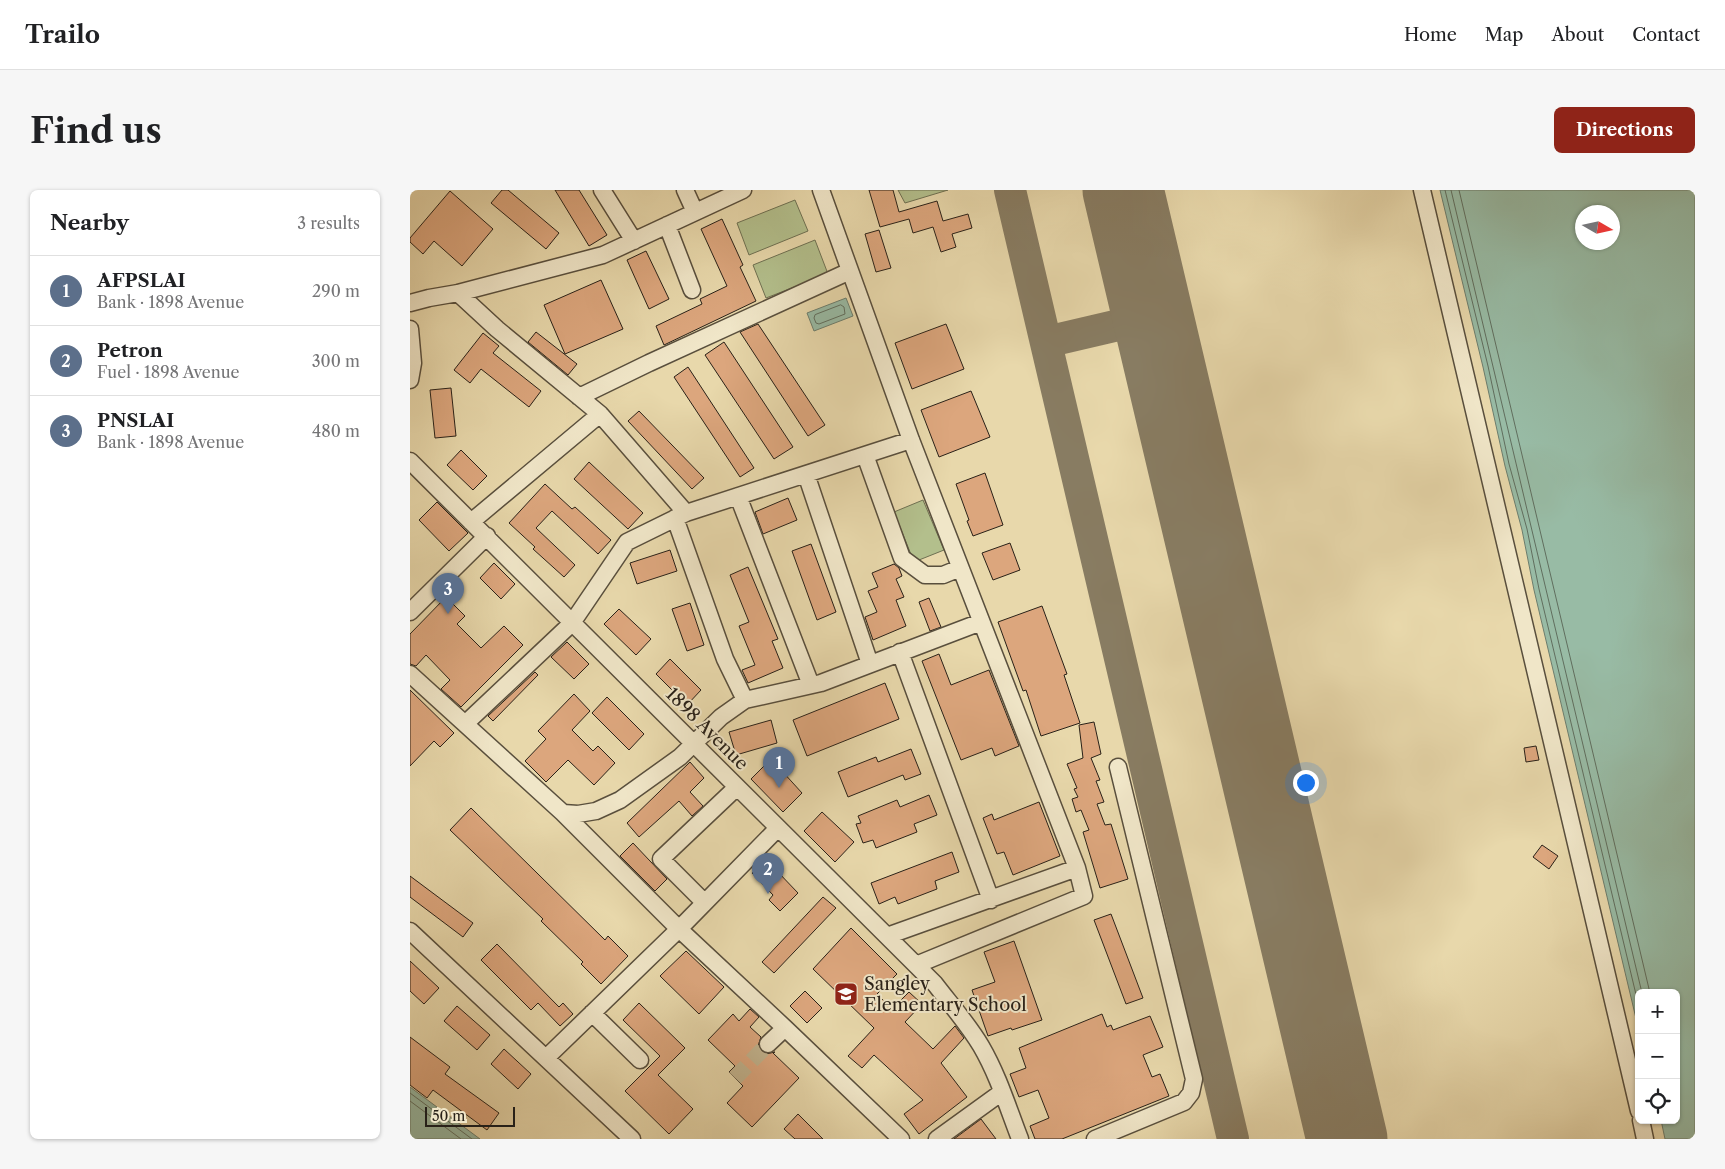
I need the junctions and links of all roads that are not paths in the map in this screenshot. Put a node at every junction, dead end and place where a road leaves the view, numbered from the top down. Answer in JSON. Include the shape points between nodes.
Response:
{"nodes":[{"id":1,"x":602,"y":190,"type":"edge"},
{"id":2,"x":684,"y":190,"type":"edge"},
{"id":3,"x":743,"y":190,"type":"edge"},
{"id":4,"x":821,"y":190,"type":"edge"},
{"id":5,"x":1422,"y":190,"type":"edge"},
{"id":6,"x":695,"y":212,"type":"junction"},
{"id":7,"x":667,"y":225,"type":"junction"},
{"id":8,"x":634,"y":241,"type":"junction"},
{"id":9,"x":850,"y":271,"type":"junction"},
{"id":10,"x":692,"y":290,"type":"dead end"},
{"id":11,"x":458,"y":293,"type":"junction"},
{"id":12,"x":410,"y":303,"type":"edge"},
{"id":13,"x":410,"y":329,"type":"edge"},
{"id":14,"x":410,"y":380,"type":"edge"},
{"id":15,"x":579,"y":397,"type":"junction"},
{"id":16,"x":600,"y":414,"type":"junction"},
{"id":17,"x":911,"y":440,"type":"junction"},
{"id":18,"x":864,"y":456,"type":"junction"},
{"id":19,"x":410,"y":461,"type":"edge"},
{"id":20,"x":806,"y":474,"type":"junction"},
{"id":21,"x":738,"y":496,"type":"junction"},
{"id":22,"x":680,"y":515,"type":"junction"},
{"id":23,"x":471,"y":522,"type":"junction"},
{"id":24,"x":487,"y":536,"type":"junction"},
{"id":25,"x":960,"y":568,"type":"junction"},
{"id":26,"x":410,"y":612,"type":"edge"},
{"id":27,"x":981,"y":622,"type":"junction"},
{"id":28,"x":572,"y":623,"type":"junction"},
{"id":29,"x":900,"y":652,"type":"junction"},
{"id":30,"x":870,"y":664,"type":"junction"},
{"id":31,"x":410,"y":674,"type":"edge"},
{"id":32,"x":811,"y":685,"type":"junction"},
{"id":33,"x":745,"y":700,"type":"junction"},
{"id":34,"x":465,"y":724,"type":"junction"},
{"id":35,"x":694,"y":744,"type":"junction"},
{"id":36,"x":1118,"y":767,"type":"dead end"},
{"id":37,"x":737,"y":787,"type":"junction"},
{"id":38,"x":562,"y":813,"type":"junction"},
{"id":39,"x":778,"y":828,"type":"junction"},
{"id":40,"x":1077,"y":868,"type":"junction"},
{"id":41,"x":991,"y":900,"type":"junction"},
{"id":42,"x":704,"y":902,"type":"junction"},
{"id":43,"x":679,"y":929,"type":"junction"},
{"id":44,"x":410,"y":931,"type":"edge"},
{"id":45,"x":887,"y":936,"type":"junction"},
{"id":46,"x":916,"y":965,"type":"junction"},
{"id":47,"x":592,"y":1013,"type":"junction"},
{"id":48,"x":785,"y":1028,"type":"junction"},
{"id":49,"x":768,"y":1044,"type":"tunnel mouth"},
{"id":50,"x":546,"y":1058,"type":"junction"},
{"id":51,"x":640,"y":1060,"type":"dead end"},
{"id":52,"x":1002,"y":1092,"type":"junction"},
{"id":53,"x":1635,"y":1093,"type":"edge"},
{"id":54,"x":1642,"y":1124,"type":"edge"},
{"id":55,"x":632,"y":1139,"type":"edge"},
{"id":56,"x":901,"y":1139,"type":"edge"},
{"id":57,"x":937,"y":1139,"type":"edge"},
{"id":58,"x":1020,"y":1139,"type":"edge"},
{"id":59,"x":1095,"y":1139,"type":"edge"},
{"id":60,"x":1645,"y":1139,"type":"edge"}],
"edges":[{"from":1,"to":8,"type":"street"},
{"from":2,"to":6,"type":"street"},
{"from":3,"to":6,"type":"street"},
{"from":4,"to":9,"type":"street"},
{"from":5,"to":53,"type":"street"},
{"from":6,"to":7,"type":"street"},
{"from":7,"to":8,"type":"street"},
{"from":7,"to":10,"type":"street"},
{"from":8,"to":11,"type":"street","via":[[603,255]]},
{"from":9,"to":15,"type":"street"},
{"from":9,"to":17,"type":"street"},
{"from":11,"to":12,"type":"street"},
{"from":11,"to":15,"type":"street"},
{"from":13,"to":14,"type":"street","via":[[413,363]]},
{"from":15,"to":16,"type":"street"},
{"from":16,"to":22,"type":"street"},
{"from":16,"to":23,"type":"street"},
{"from":17,"to":18,"type":"street"},
{"from":17,"to":25,"type":"street"},
{"from":18,"to":20,"type":"street"},
{"from":18,"to":25,"type":"street","via":[[902,558],[925,575],[943,575]]},
{"from":19,"to":23,"type":"street","name":"1898 Avenue"},
{"from":20,"to":21,"type":"street"},
{"from":20,"to":30,"type":"street"},
{"from":21,"to":22,"type":"street"},
{"from":21,"to":32,"type":"street"},
{"from":22,"to":28,"type":"street","via":[[627,542]]},
{"from":22,"to":33,"type":"street","via":[[725,659]]},
{"from":23,"to":24,"type":"street","name":"1898 Avenue"},
{"from":24,"to":26,"type":"street"},
{"from":24,"to":28,"type":"street","name":"1898 Avenue"},
{"from":25,"to":27,"type":"street"},
{"from":27,"to":29,"type":"street"},
{"from":27,"to":40,"type":"street"},
{"from":28,"to":34,"type":"street"},
{"from":28,"to":35,"type":"street","name":"1898 Avenue"},
{"from":29,"to":30,"type":"street"},
{"from":29,"to":41,"type":"street"},
{"from":30,"to":32,"type":"street"},
{"from":31,"to":34,"type":"street"},
{"from":32,"to":33,"type":"street"},
{"from":33,"to":35,"type":"street","via":[[721,717]]},
{"from":34,"to":38,"type":"street"},
{"from":35,"to":37,"type":"street","name":"1898 Avenue"},
{"from":35,"to":38,"type":"street","via":[[620,800],[596,811]]},
{"from":36,"to":59,"type":"street","via":[[1194,1079],[1192,1093],[1184,1102]]},
{"from":37,"to":39,"type":"street","name":"1898 Avenue"},
{"from":37,"to":42,"type":"street","via":[[661,859]]},
{"from":38,"to":43,"type":"street"},
{"from":39,"to":42,"type":"street"},
{"from":39,"to":45,"type":"street","name":"1898 Avenue"},
{"from":40,"to":41,"type":"street"},
{"from":40,"to":46,"type":"street","via":[[1084,896]]},
{"from":41,"to":45,"type":"street"},
{"from":42,"to":43,"type":"street"},
{"from":43,"to":47,"type":"street"},
{"from":43,"to":48,"type":"street"},
{"from":44,"to":50,"type":"street"},
{"from":45,"to":46,"type":"street","name":"1898 Avenue"},
{"from":46,"to":52,"type":"street","name":"1898 Avenue","via":[[967,1025]]},
{"from":47,"to":50,"type":"street"},
{"from":47,"to":51,"type":"street"},
{"from":48,"to":49,"type":"street"},
{"from":48,"to":56,"type":"street"},
{"from":50,"to":55,"type":"street"},
{"from":52,"to":57,"type":"street"},
{"from":52,"to":58,"type":"street","name":"1898 Avenue"},
{"from":54,"to":60,"type":"street"}]}
